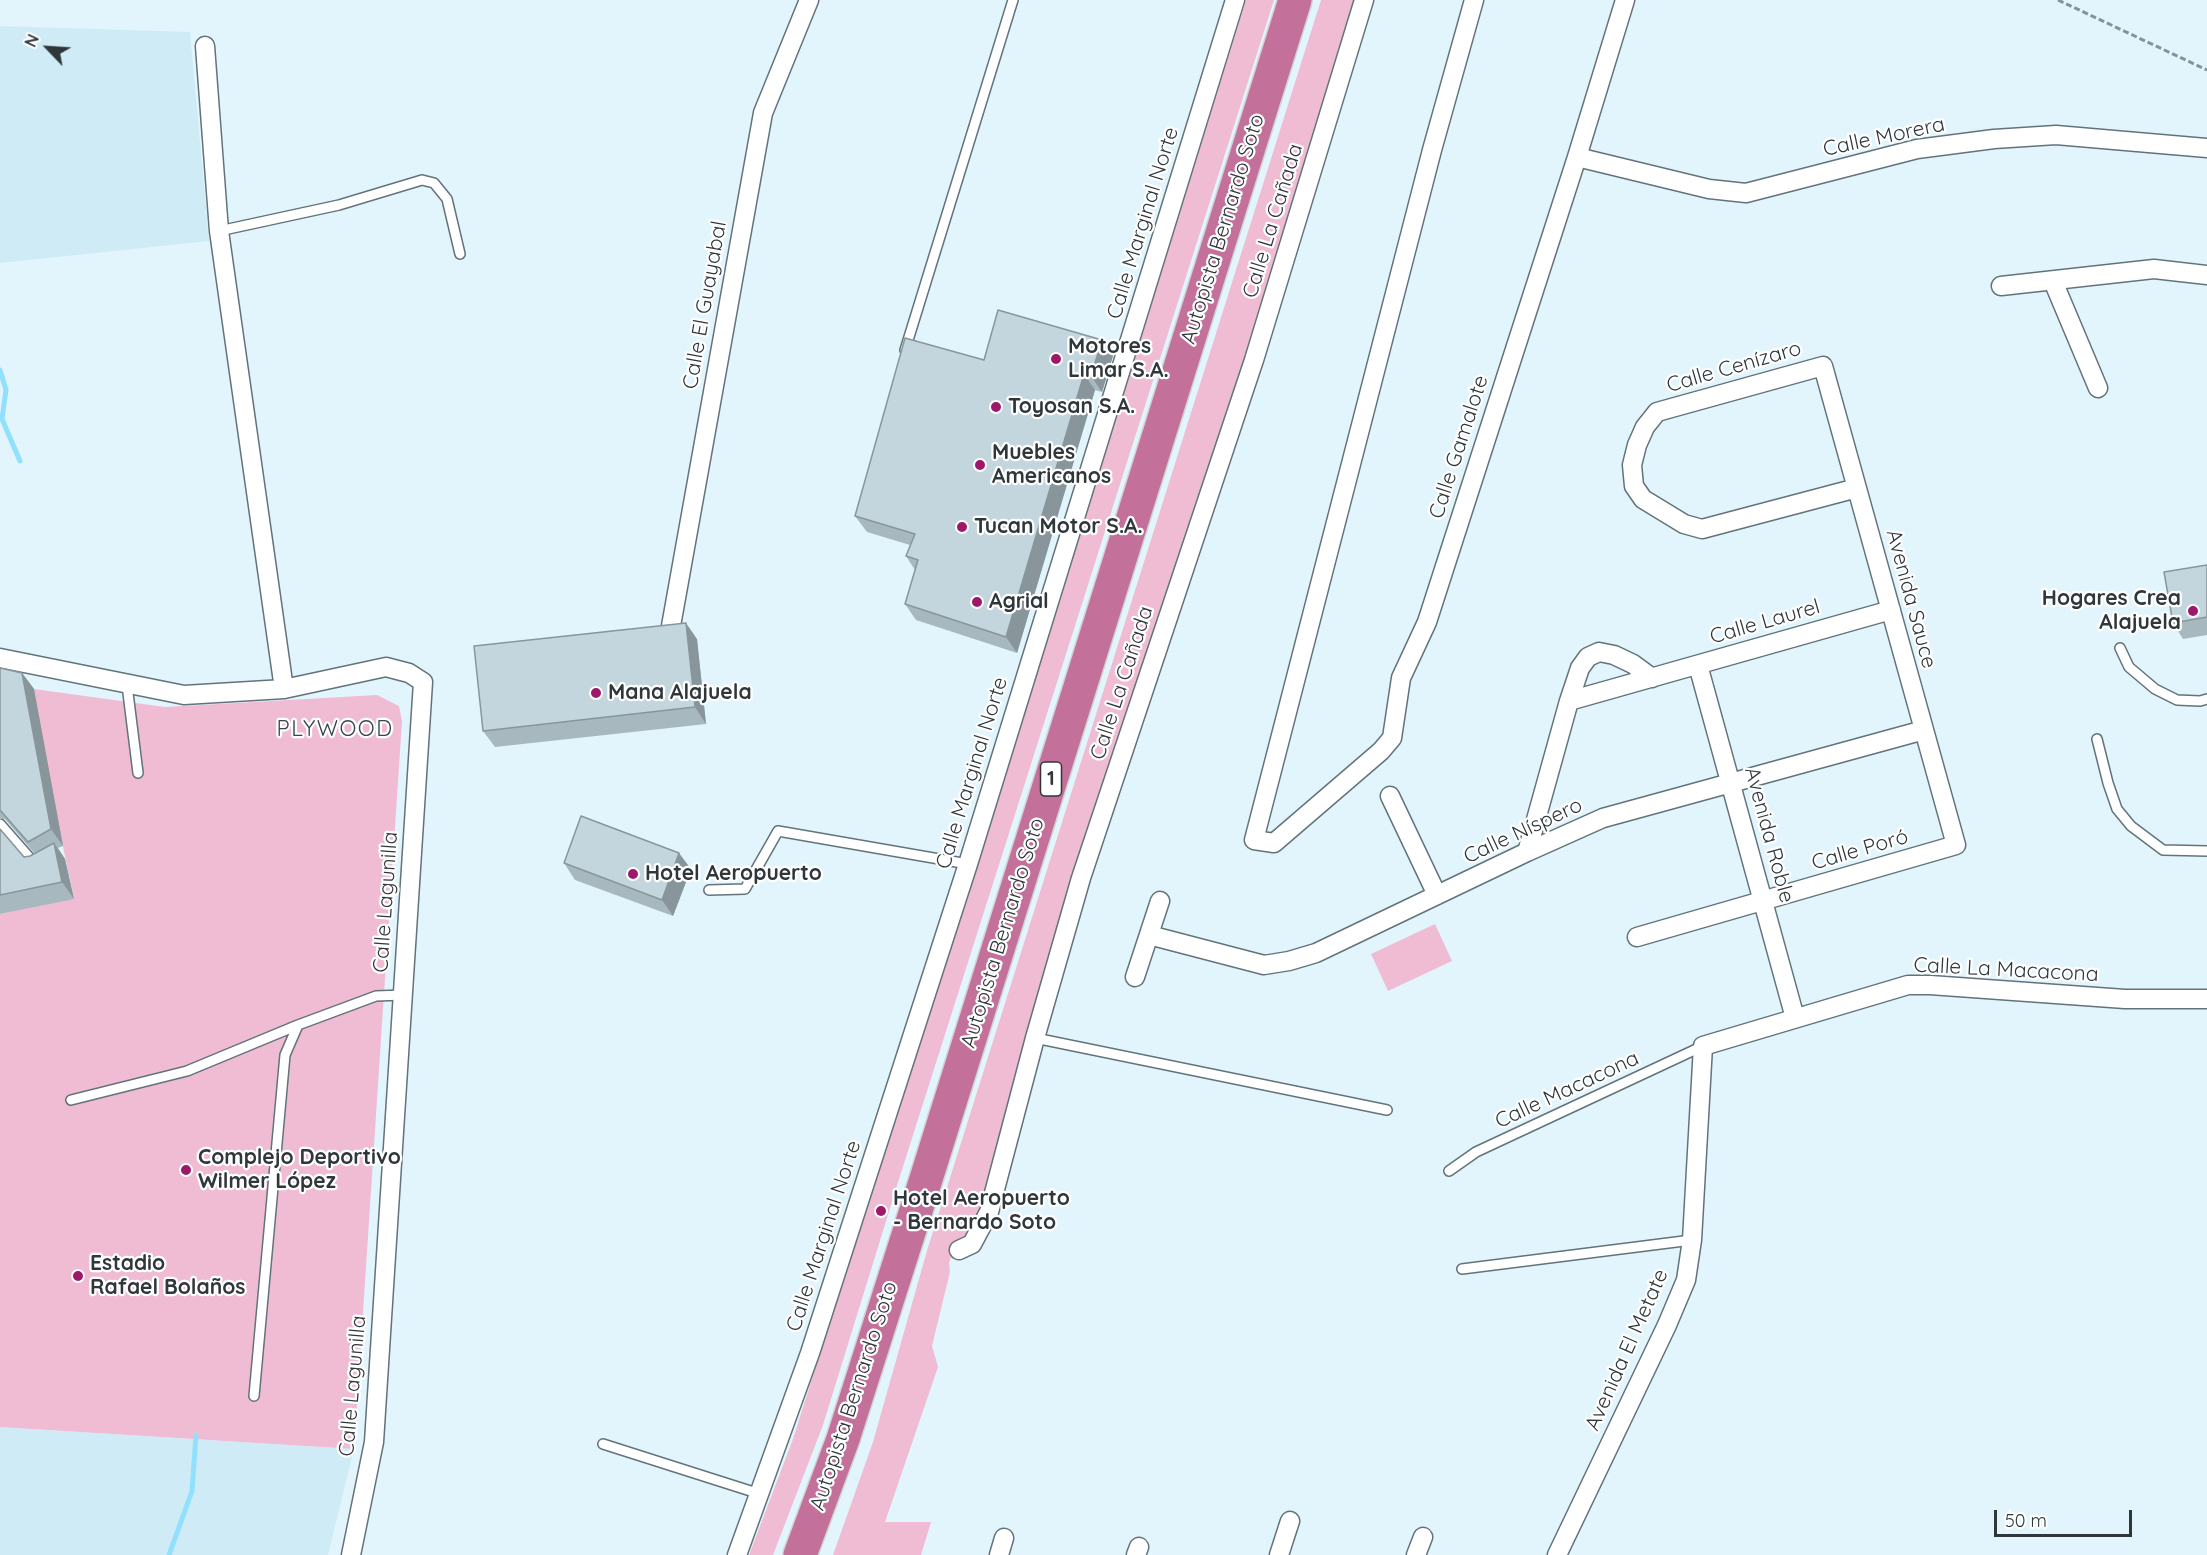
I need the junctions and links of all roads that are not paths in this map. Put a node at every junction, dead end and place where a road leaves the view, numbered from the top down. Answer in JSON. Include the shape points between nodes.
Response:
{"nodes":[{"id":1,"x":809,"y":0,"type":"edge"},
{"id":2,"x":1013,"y":0,"type":"edge"},
{"id":3,"x":1235,"y":0,"type":"edge"},
{"id":4,"x":1295,"y":0,"type":"edge"},
{"id":5,"x":1364,"y":0,"type":"edge"},
{"id":6,"x":1474,"y":0,"type":"edge"},
{"id":7,"x":1625,"y":0,"type":"edge"},
{"id":8,"x":205,"y":46,"type":"dead end"},
{"id":9,"x":2207,"y":148,"type":"edge"},
{"id":10,"x":1577,"y":157,"type":"junction"},
{"id":11,"x":219,"y":231,"type":"junction"},
{"id":12,"x":460,"y":254,"type":"dead end"},
{"id":13,"x":2207,"y":275,"type":"edge"},
{"id":14,"x":2052,"y":281,"type":"junction"},
{"id":15,"x":2001,"y":286,"type":"dead end"},
{"id":16,"x":903,"y":357,"type":"edge"},
{"id":17,"x":1823,"y":366,"type":"joint"},
{"id":18,"x":2098,"y":388,"type":"dead end"},
{"id":19,"x":1857,"y":488,"type":"junction"},
{"id":20,"x":1891,"y":610,"type":"junction"},
{"id":21,"x":671,"y":626,"type":"edge"},
{"id":22,"x":2120,"y":648,"type":"dead end"},
{"id":23,"x":0,"y":658,"type":"edge"},
{"id":24,"x":1698,"y":665,"type":"junction"},
{"id":25,"x":1652,"y":678,"type":"junction"},
{"id":26,"x":127,"y":685,"type":"junction"},
{"id":27,"x":284,"y":689,"type":"junction"},
{"id":28,"x":2207,"y":699,"type":"edge"},
{"id":29,"x":1569,"y":701,"type":"junction"},
{"id":30,"x":1924,"y":729,"type":"junction"},
{"id":31,"x":2097,"y":740,"type":"dead end"},
{"id":32,"x":138,"y":773,"type":"dead end"},
{"id":33,"x":1731,"y":782,"type":"junction"},
{"id":34,"x":1390,"y":796,"type":"dead end"},
{"id":35,"x":0,"y":824,"type":"edge"},
{"id":36,"x":1956,"y":845,"type":"joint"},
{"id":37,"x":2207,"y":851,"type":"edge"},
{"id":38,"x":1527,"y":852,"type":"junction"},
{"id":39,"x":46,"y":862,"type":"edge"},
{"id":40,"x":968,"y":864,"type":"junction"},
{"id":41,"x":709,"y":890,"type":"dead end"},
{"id":42,"x":1437,"y":895,"type":"junction"},
{"id":43,"x":1160,"y":901,"type":"dead end"},
{"id":44,"x":1763,"y":901,"type":"junction"},
{"id":45,"x":1149,"y":935,"type":"junction"},
{"id":46,"x":1637,"y":937,"type":"dead end"},
{"id":47,"x":1135,"y":977,"type":"dead end"},
{"id":48,"x":403,"y":995,"type":"junction"},
{"id":49,"x":2207,"y":999,"type":"edge"},
{"id":50,"x":1795,"y":1018,"type":"junction"},
{"id":51,"x":298,"y":1025,"type":"junction"},
{"id":52,"x":1035,"y":1038,"type":"junction"},
{"id":53,"x":1703,"y":1046,"type":"junction"},
{"id":54,"x":71,"y":1100,"type":"dead end"},
{"id":55,"x":1387,"y":1110,"type":"dead end"},
{"id":56,"x":1449,"y":1171,"type":"dead end"},
{"id":57,"x":1692,"y":1240,"type":"junction"},
{"id":58,"x":958,"y":1251,"type":"dead end"},
{"id":59,"x":1462,"y":1269,"type":"dead end"},
{"id":60,"x":254,"y":1396,"type":"dead end"},
{"id":61,"x":603,"y":1444,"type":"dead end"},
{"id":62,"x":760,"y":1494,"type":"junction"},
{"id":63,"x":1290,"y":1521,"type":"dead end"},
{"id":64,"x":1423,"y":1537,"type":"dead end"},
{"id":65,"x":351,"y":1555,"type":"edge"},
{"id":66,"x":737,"y":1555,"type":"edge"},
{"id":67,"x":800,"y":1555,"type":"edge"},
{"id":68,"x":1279,"y":1555,"type":"edge"},
{"id":69,"x":1416,"y":1555,"type":"edge"},
{"id":70,"x":1557,"y":1555,"type":"edge"}],
"edges":[{"from":1,"to":21,"type":"street","name":"Calle El Guayabal","via":[[763,113]]},
{"from":2,"to":16,"type":"lane"},
{"from":3,"to":40,"type":"street","name":"Calle Marginal Norte"},
{"from":4,"to":67,"type":"highway","name":"Autopista Bernardo Soto","number":"1","via":[[926,1179],[843,1439]]},
{"from":5,"to":52,"type":"street","name":"Calle La Cañada","via":[[1254,360],[1081,878]]},
{"from":6,"to":10,"type":"street","name":"Calle Gamalote","via":[[1254,840],[1274,843],[1392,738],[1401,678],[1426,622]]},
{"from":7,"to":10,"type":"street","name":"Calle Gamalote"},
{"from":8,"to":11,"type":"street"},
{"from":9,"to":10,"type":"street","name":"Calle Morera","via":[[2056,135],[1994,138],[1917,149],[1746,193],[1709,189]]},
{"from":11,"to":12,"type":"lane","via":[[339,205],[422,180],[434,183],[447,199]]},
{"from":11,"to":27,"type":"street"},
{"from":13,"to":14,"type":"street","via":[[2154,269]]},
{"from":14,"to":15,"type":"street"},
{"from":14,"to":18,"type":"street"},
{"from":17,"to":19,"type":"street","name":"Avenida Sauce"},
{"from":17,"to":19,"type":"street","name":"Calle Cenízaro","via":[[1657,412],[1644,427],[1637,445],[1632,465],[1634,486],[1643,499],[1684,524],[1702,529]]},
{"from":19,"to":20,"type":"street","name":"Avenida Sauce"},
{"from":20,"to":24,"type":"street","name":"Calle Laurel"},
{"from":20,"to":30,"type":"street","name":"Avenida Sauce"},
{"from":22,"to":28,"type":"lane","via":[[2128,667],[2155,689],[2177,700]]},
{"from":23,"to":26,"type":"street","name":"Calle Lagunilla"},
{"from":24,"to":25,"type":"street","name":"Calle Laurel"},
{"from":24,"to":33,"type":"street","name":"Avenida Roble"},
{"from":25,"to":29,"type":"street","name":"Calle Laurel"},
{"from":25,"to":29,"type":"street","via":[[1633,664],[1599,652],[1587,657]]},
{"from":26,"to":27,"type":"street","name":"Calle Lagunilla","via":[[184,695]]},
{"from":26,"to":32,"type":"lane"},
{"from":27,"to":48,"type":"street","name":"Calle Lagunilla","via":[[386,667],[409,673],[423,682]]},
{"from":29,"to":38,"type":"street"},
{"from":30,"to":33,"type":"street","name":"Calle Níspero"},
{"from":30,"to":36,"type":"street","name":"Avenida Sauce"},
{"from":31,"to":37,"type":"lane","via":[[2117,809],[2131,826],[2163,850]]},
{"from":33,"to":38,"type":"street","name":"Calle Níspero","via":[[1603,818]]},
{"from":33,"to":44,"type":"street","name":"Avenida Roble"},
{"from":34,"to":42,"type":"street"},
{"from":35,"to":39,"type":"lane","via":[[38,867]]},
{"from":36,"to":44,"type":"street","name":"Calle Poró"},
{"from":38,"to":42,"type":"street","name":"Calle Níspero"},
{"from":40,"to":41,"type":"lane","via":[[778,831],[745,889]]},
{"from":40,"to":62,"type":"street","name":"Calle Marginal Norte","via":[[810,1353]]},
{"from":42,"to":45,"type":"street","name":"Calle Níspero","via":[[1316,953],[1264,965]]},
{"from":43,"to":45,"type":"street"},
{"from":44,"to":46,"type":"street","name":"Calle Poró"},
{"from":44,"to":50,"type":"street","name":"Avenida Roble"},
{"from":45,"to":47,"type":"street"},
{"from":48,"to":51,"type":"lane","via":[[376,996]]},
{"from":48,"to":65,"type":"street","name":"Calle Lagunilla","via":[[374,1442]]},
{"from":49,"to":50,"type":"street","name":"Calle La Macacona","via":[[2125,999],[1908,985]]},
{"from":50,"to":53,"type":"street","name":"Calle La Macacona"},
{"from":51,"to":54,"type":"lane","via":[[187,1071]]},
{"from":51,"to":60,"type":"lane","via":[[285,1054]]},
{"from":52,"to":55,"type":"lane"},
{"from":52,"to":58,"type":"street","name":"Calle La Cañada","via":[[989,1212],[972,1244]]},
{"from":53,"to":56,"type":"lane","name":"Calle Macacona","via":[[1476,1152]]},
{"from":53,"to":57,"type":"street","name":"Avenida El Metate"},
{"from":57,"to":59,"type":"lane"},
{"from":57,"to":70,"type":"street","name":"Avenida El Metate","via":[[1686,1280],[1667,1325]]},
{"from":61,"to":62,"type":"lane"},
{"from":62,"to":66,"type":"street","name":"Calle Marginal Norte"},
{"from":63,"to":68,"type":"street"},
{"from":64,"to":69,"type":"street"}]}
